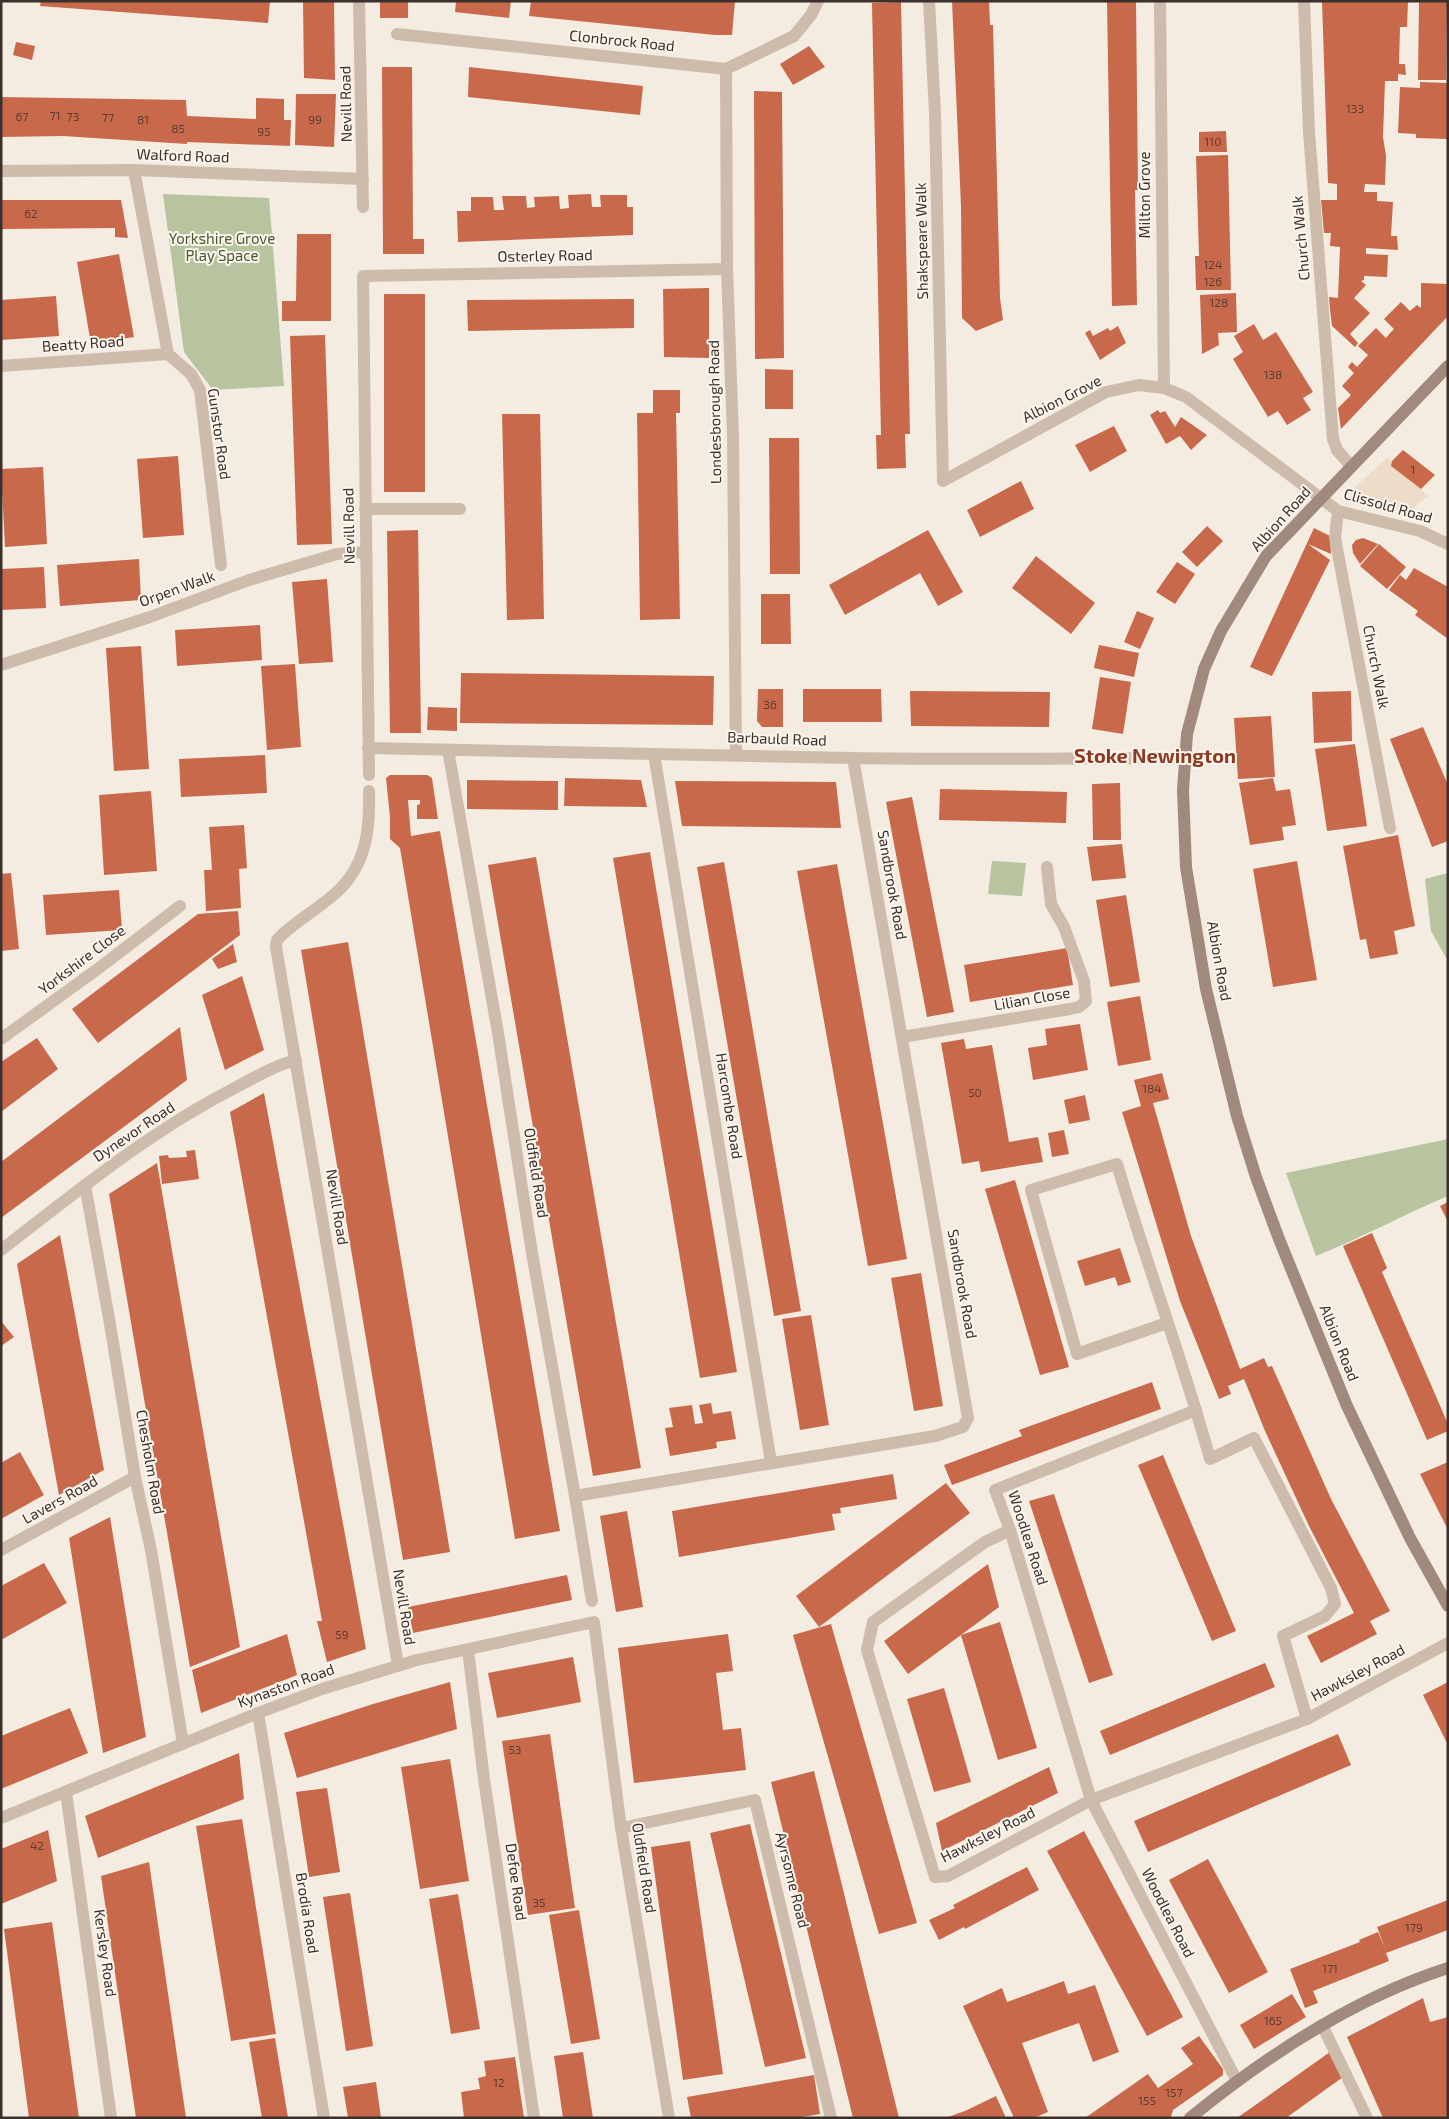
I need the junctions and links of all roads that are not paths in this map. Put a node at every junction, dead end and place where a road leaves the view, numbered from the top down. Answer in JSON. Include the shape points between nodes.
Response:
{"nodes":[{"id":1,"x":359,"y":1,"type":"edge"},
{"id":2,"x":818,"y":1,"type":"edge"},
{"id":3,"x":929,"y":1,"type":"edge"},
{"id":4,"x":1160,"y":1,"type":"edge"},
{"id":5,"x":1304,"y":1,"type":"edge"},
{"id":6,"x":398,"y":34,"type":"dead end"},
{"id":7,"x":726,"y":69,"type":"junction"},
{"id":8,"x":134,"y":170,"type":"junction"},
{"id":9,"x":1,"y":171,"type":"edge"},
{"id":10,"x":363,"y":179,"type":"junction"},
{"id":11,"x":363,"y":206,"type":"dead end"},
{"id":12,"x":727,"y":269,"type":"junction"},
{"id":13,"x":363,"y":276,"type":"joint"},
{"id":14,"x":168,"y":354,"type":"junction"},
{"id":15,"x":1,"y":366,"type":"edge"},
{"id":16,"x":1448,"y":366,"type":"edge"},
{"id":17,"x":1164,"y":388,"type":"junction"},
{"id":18,"x":1352,"y":466,"type":"junction"},
{"id":19,"x":944,"y":481,"type":"joint"},
{"id":20,"x":1321,"y":498,"type":"junction"},
{"id":21,"x":365,"y":509,"type":"junction"},
{"id":22,"x":460,"y":509,"type":"dead end"},
{"id":23,"x":1338,"y":511,"type":"junction"},
{"id":24,"x":1448,"y":544,"type":"edge"},
{"id":25,"x":366,"y":552,"type":"junction"},
{"id":26,"x":221,"y":565,"type":"dead end"},
{"id":27,"x":1,"y":665,"type":"edge"},
{"id":28,"x":368,"y":748,"type":"junction"},
{"id":29,"x":448,"y":750,"type":"junction"},
{"id":30,"x":654,"y":754,"type":"junction"},
{"id":31,"x":736,"y":754,"type":"junction"},
{"id":32,"x":853,"y":758,"type":"junction"},
{"id":33,"x":1185,"y":758,"type":"junction"},
{"id":34,"x":369,"y":775,"type":"dead end"},
{"id":35,"x":369,"y":791,"type":"dead end"},
{"id":36,"x":1390,"y":828,"type":"dead end"},
{"id":37,"x":1048,"y":868,"type":"dead end"},
{"id":38,"x":180,"y":906,"type":"dead end"},
{"id":39,"x":902,"y":1037,"type":"junction"},
{"id":40,"x":1,"y":1039,"type":"edge"},
{"id":41,"x":296,"y":1060,"type":"junction"},
{"id":42,"x":85,"y":1185,"type":"junction"},
{"id":43,"x":1,"y":1250,"type":"edge"},
{"id":44,"x":1167,"y":1323,"type":"junction"},
{"id":45,"x":1196,"y":1410,"type":"junction"},
{"id":46,"x":771,"y":1462,"type":"junction"},
{"id":47,"x":135,"y":1477,"type":"junction"},
{"id":48,"x":575,"y":1496,"type":"junction"},
{"id":49,"x":1010,"y":1530,"type":"junction"},
{"id":50,"x":1,"y":1550,"type":"edge"},
{"id":51,"x":592,"y":1602,"type":"dead end"},
{"id":52,"x":1448,"y":1606,"type":"edge"},
{"id":53,"x":594,"y":1622,"type":"joint"},
{"id":54,"x":1448,"y":1643,"type":"edge"},
{"id":55,"x":468,"y":1650,"type":"junction"},
{"id":56,"x":398,"y":1665,"type":"junction"},
{"id":57,"x":258,"y":1713,"type":"junction"},
{"id":58,"x":1307,"y":1719,"type":"junction"},
{"id":59,"x":183,"y":1744,"type":"junction"},
{"id":60,"x":66,"y":1792,"type":"junction"},
{"id":61,"x":1091,"y":1800,"type":"junction"},
{"id":62,"x":1,"y":1818,"type":"edge"},
{"id":63,"x":621,"y":1828,"type":"junction"},
{"id":64,"x":1448,"y":1968,"type":"edge"},
{"id":65,"x":1322,"y":2025,"type":"junction"},
{"id":66,"x":1237,"y":2081,"type":"junction"},
{"id":67,"x":111,"y":2118,"type":"edge"},
{"id":68,"x":324,"y":2118,"type":"edge"},
{"id":69,"x":534,"y":2118,"type":"edge"},
{"id":70,"x":669,"y":2118,"type":"edge"},
{"id":71,"x":832,"y":2118,"type":"edge"},
{"id":72,"x":1190,"y":2118,"type":"edge"},
{"id":73,"x":1367,"y":2118,"type":"edge"}],
"edges":[{"from":1,"to":10,"type":"street","name":"Nevill Road"},
{"from":2,"to":7,"type":"street","via":[[794,36]]},
{"from":3,"to":19,"type":"street","name":"Shakspeare Walk"},
{"from":4,"to":17,"type":"street","name":"Milton Grove"},
{"from":5,"to":18,"type":"street","name":"Church Walk","via":[[1309,132],[1334,439],[1337,450]]},
{"from":6,"to":7,"type":"street","name":"Clonbrock Road"},
{"from":7,"to":12,"type":"street","name":"Londesborough Road"},
{"from":8,"to":9,"type":"street","name":"Walford Road"},
{"from":8,"to":10,"type":"street","name":"Walford Road"},
{"from":8,"to":14,"type":"street"},
{"from":10,"to":11,"type":"street","name":"Nevill Road"},
{"from":12,"to":13,"type":"street","name":"Osterley Road"},
{"from":12,"to":31,"type":"street","name":"Londesborough Road","via":[[733,436]]},
{"from":13,"to":21,"type":"street","name":"Nevill Road"},
{"from":14,"to":15,"type":"street","name":"Beatty Road"},
{"from":14,"to":26,"type":"street","name":"Gunstor Road","via":[[191,374],[200,390]]},
{"from":16,"to":18,"type":"main road","name":"Albion Road"},
{"from":17,"to":19,"type":"street","name":"Albion Grove","via":[[1139,385],[1106,392]]},
{"from":17,"to":20,"type":"street","name":"Albion Grove","via":[[1186,397]]},
{"from":18,"to":20,"type":"main road","name":"Albion Road"},
{"from":20,"to":23,"type":"street","name":"Clissold Road"},
{"from":20,"to":33,"type":"main road","name":"Albion Road","via":[[1266,556],[1221,631],[1204,669]]},
{"from":21,"to":22,"type":"street"},
{"from":21,"to":25,"type":"street","name":"Nevill Road"},
{"from":23,"to":24,"type":"street","name":"Clissold Road","via":[[1420,531]]},
{"from":23,"to":36,"type":"street","name":"Church Walk","via":[[1335,538]]},
{"from":25,"to":27,"type":"street","name":"Orpen Walk","via":[[337,554],[249,580]]},
{"from":25,"to":28,"type":"street","name":"Nevill Road"},
{"from":28,"to":29,"type":"street","name":"Barbauld Road"},
{"from":28,"to":34,"type":"street","name":"Nevill Road"},
{"from":29,"to":30,"type":"street","name":"Barbauld Road"},
{"from":29,"to":48,"type":"street","name":"Oldfield Road"},
{"from":30,"to":31,"type":"street","name":"Barbauld Road"},
{"from":30,"to":46,"type":"street","name":"Harcombe Road"},
{"from":31,"to":32,"type":"street","name":"Barbauld Road"},
{"from":32,"to":33,"type":"street","name":"Barbauld Road"},
{"from":32,"to":39,"type":"street","name":"Sandbrook Road"},
{"from":33,"to":52,"type":"main road","name":"Albion Road","via":[[1183,823],[1186,867],[1206,989],[1237,1116],[1272,1220],[1347,1406],[1410,1538]]},
{"from":35,"to":41,"type":"street","name":"Nevill Road","via":[[367,836],[361,859],[350,877],[338,892],[277,940]]},
{"from":37,"to":39,"type":"street","name":"Lilian Close","via":[[1051,904],[1064,927],[1084,981],[1086,1001],[1070,1009]]},
{"from":38,"to":40,"type":"street","name":"Yorkshire Close"},
{"from":39,"to":46,"type":"street","name":"Sandbrook Road","via":[[968,1418],[963,1427],[935,1436]]},
{"from":41,"to":42,"type":"street","name":"Dynevor Road","via":[[279,1065],[207,1102],[160,1130]]},
{"from":41,"to":56,"type":"street","name":"Nevill Road"},
{"from":42,"to":43,"type":"street","name":"Dynevor Road"},
{"from":42,"to":47,"type":"street","name":"Chesholm Road"},
{"from":44,"to":44,"type":"street","via":[[1117,1164],[1031,1190],[1077,1354]]},
{"from":44,"to":45,"type":"street"},
{"from":45,"to":49,"type":"street","name":"Woodlea Road","via":[[995,1490]]},
{"from":45,"to":58,"type":"street","via":[[1210,1459],[1254,1438],[1331,1588],[1335,1604],[1325,1616],[1283,1636]]},
{"from":46,"to":48,"type":"street","name":"Sandbrook Road"},
{"from":47,"to":50,"type":"street","name":"Lavers Road"},
{"from":47,"to":59,"type":"street","name":"Chesholm Road","via":[[151,1550]]},
{"from":48,"to":51,"type":"street","name":"Oldfield Road"},
{"from":49,"to":61,"type":"street","name":"Woodlea Road"},
{"from":49,"to":61,"type":"street","name":"Hawksley Road","via":[[985,1542],[873,1622],[867,1650],[935,1877],[948,1876]]},
{"from":53,"to":55,"type":"street","name":"Kynaston Road"},
{"from":53,"to":63,"type":"street","name":"Oldfield Road"},
{"from":54,"to":58,"type":"street","name":"Hawksley Road"},
{"from":55,"to":56,"type":"street","name":"Kynaston Road"},
{"from":55,"to":69,"type":"street","name":"Defoe Road"},
{"from":56,"to":57,"type":"street","name":"Kynaston Road"},
{"from":57,"to":59,"type":"street","name":"Kynaston Road"},
{"from":57,"to":68,"type":"street","name":"Brodia Road"},
{"from":58,"to":61,"type":"street","name":"Hawksley Road"},
{"from":59,"to":60,"type":"street","name":"Kynaston Road"},
{"from":60,"to":62,"type":"street","name":"Kynaston Road"},
{"from":60,"to":67,"type":"street","name":"Kersley Road"},
{"from":61,"to":66,"type":"street","name":"Woodlea Road"},
{"from":63,"to":70,"type":"street","name":"Oldfield Road"},
{"from":63,"to":71,"type":"street","name":"Ayrsome Road","via":[[755,1800]]},
{"from":64,"to":65,"type":"main road"},
{"from":65,"to":66,"type":"main road"},
{"from":65,"to":73,"type":"street"},
{"from":66,"to":72,"type":"main road"}]}
